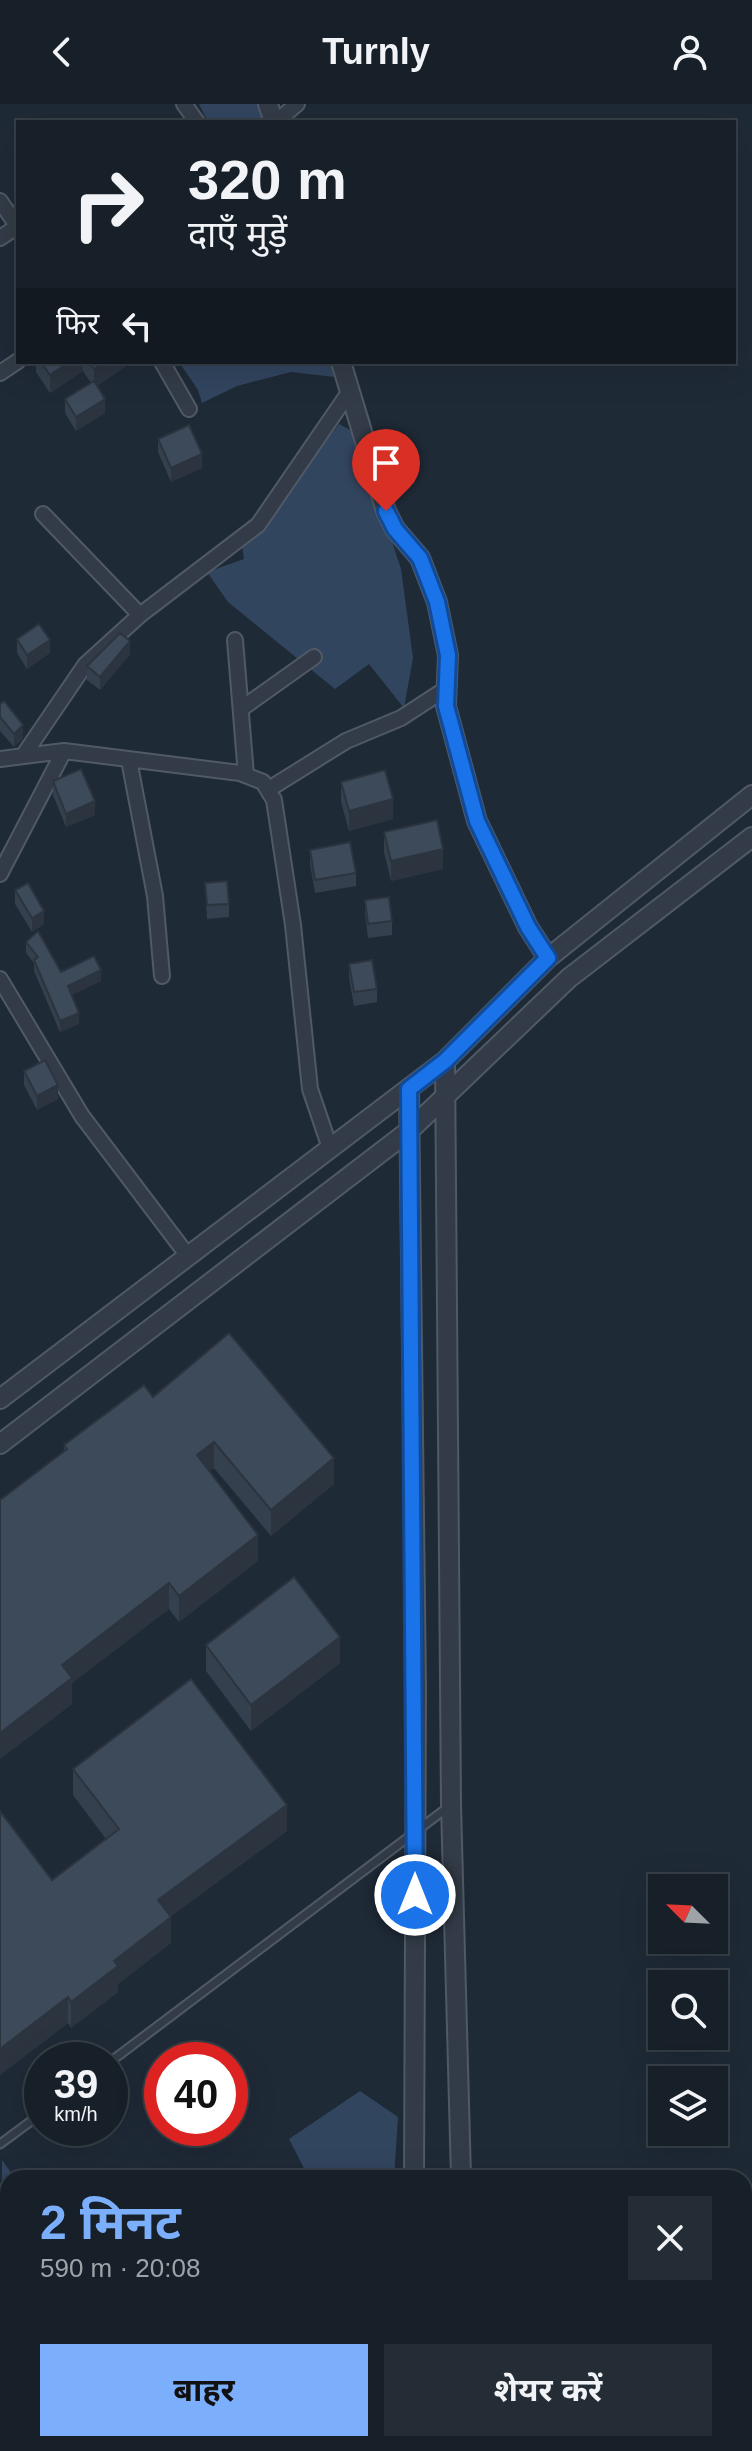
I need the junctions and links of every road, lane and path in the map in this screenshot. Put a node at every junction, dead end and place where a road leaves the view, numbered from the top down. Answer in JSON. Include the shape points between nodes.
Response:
{"nodes":[{"id":1,"x":297,"y":104,"type":"edge"},
{"id":2,"x":277,"y":120,"type":"edge"},
{"id":3,"x":0,"y":201,"type":"edge"},
{"id":4,"x":16,"y":223,"type":"edge"},
{"id":5,"x":163,"y":364,"type":"edge"},
{"id":6,"x":342,"y":364,"type":"edge"},
{"id":7,"x":350,"y":391,"type":"junction"},
{"id":8,"x":189,"y":409,"type":"dead end"},
{"id":9,"x":43,"y":514,"type":"dead end"},
{"id":10,"x":140,"y":615,"type":"junction"},
{"id":11,"x":235,"y":640,"type":"dead end"},
{"id":12,"x":314,"y":657,"type":"dead end"},
{"id":13,"x":444,"y":690,"type":"junction"},
{"id":14,"x":241,"y":709,"type":"junction"},
{"id":15,"x":64,"y":751,"type":"junction"},
{"id":16,"x":23,"y":756,"type":"junction"},
{"id":17,"x":0,"y":759,"type":"edge"},
{"id":18,"x":129,"y":760,"type":"junction"},
{"id":19,"x":246,"y":775,"type":"junction"},
{"id":20,"x":269,"y":789,"type":"junction"},
{"id":21,"x":752,"y":795,"type":"edge"},
{"id":22,"x":752,"y":837,"type":"edge"},
{"id":23,"x":0,"y":874,"type":"edge"},
{"id":24,"x":548,"y":958,"type":"junction"},
{"id":25,"x":162,"y":976,"type":"dead end"},
{"id":26,"x":0,"y":979,"type":"edge"},
{"id":27,"x":445,"y":1061,"type":"junction"},
{"id":28,"x":409,"y":1089,"type":"junction"},
{"id":29,"x":444,"y":1101,"type":"junction"},
{"id":30,"x":410,"y":1130,"type":"junction"},
{"id":31,"x":330,"y":1148,"type":"junction"},
{"id":32,"x":188,"y":1256,"type":"junction"},
{"id":33,"x":0,"y":1399,"type":"edge"},
{"id":34,"x":0,"y":1444,"type":"edge"},
{"id":35,"x":451,"y":1805,"type":"junction"},
{"id":36,"x":415,"y":1832,"type":"junction"},
{"id":37,"x":128,"y":2048,"type":"edge"},
{"id":38,"x":24,"y":2126,"type":"edge"},
{"id":39,"x":0,"y":2144,"type":"edge"},
{"id":40,"x":414,"y":2170,"type":"edge"},
{"id":41,"x":461,"y":2170,"type":"edge"}],
"edges":[{"from":1,"to":2,"type":"street"},
{"from":3,"to":4,"type":"street"},
{"from":5,"to":8,"type":"street"},
{"from":6,"to":7,"type":"street"},
{"from":7,"to":10,"type":"street","via":[[258,525]]},
{"from":7,"to":13,"type":"street","via":[[390,521],[420,558],[437,602],[448,655]]},
{"from":9,"to":10,"type":"street"},
{"from":10,"to":16,"type":"street","via":[[74,678]]},
{"from":11,"to":14,"type":"street"},
{"from":12,"to":14,"type":"street"},
{"from":13,"to":20,"type":"street"},
{"from":13,"to":24,"type":"street","via":[[455,748],[481,830]]},
{"from":14,"to":19,"type":"street"},
{"from":15,"to":16,"type":"street"},
{"from":15,"to":18,"type":"street"},
{"from":15,"to":23,"type":"street"},
{"from":16,"to":17,"type":"street"},
{"from":18,"to":19,"type":"street"},
{"from":18,"to":25,"type":"street","via":[[155,896]]},
{"from":19,"to":20,"type":"street"},
{"from":20,"to":31,"type":"street","via":[[293,925],[310,1089]]},
{"from":21,"to":24,"type":"street"},
{"from":22,"to":29,"type":"street","via":[[569,978]]},
{"from":24,"to":27,"type":"street"},
{"from":26,"to":32,"type":"street","via":[[82,1116]]},
{"from":27,"to":28,"type":"street"},
{"from":27,"to":29,"type":"street"},
{"from":28,"to":30,"type":"street"},
{"from":28,"to":31,"type":"street"},
{"from":29,"to":30,"type":"street"},
{"from":29,"to":35,"type":"street"},
{"from":30,"to":34,"type":"street"},
{"from":30,"to":36,"type":"street"},
{"from":31,"to":32,"type":"street"},
{"from":32,"to":33,"type":"street"},
{"from":35,"to":36,"type":"lane"},
{"from":35,"to":41,"type":"street"},
{"from":36,"to":37,"type":"lane"},
{"from":36,"to":40,"type":"street"},
{"from":38,"to":39,"type":"lane"}]}
